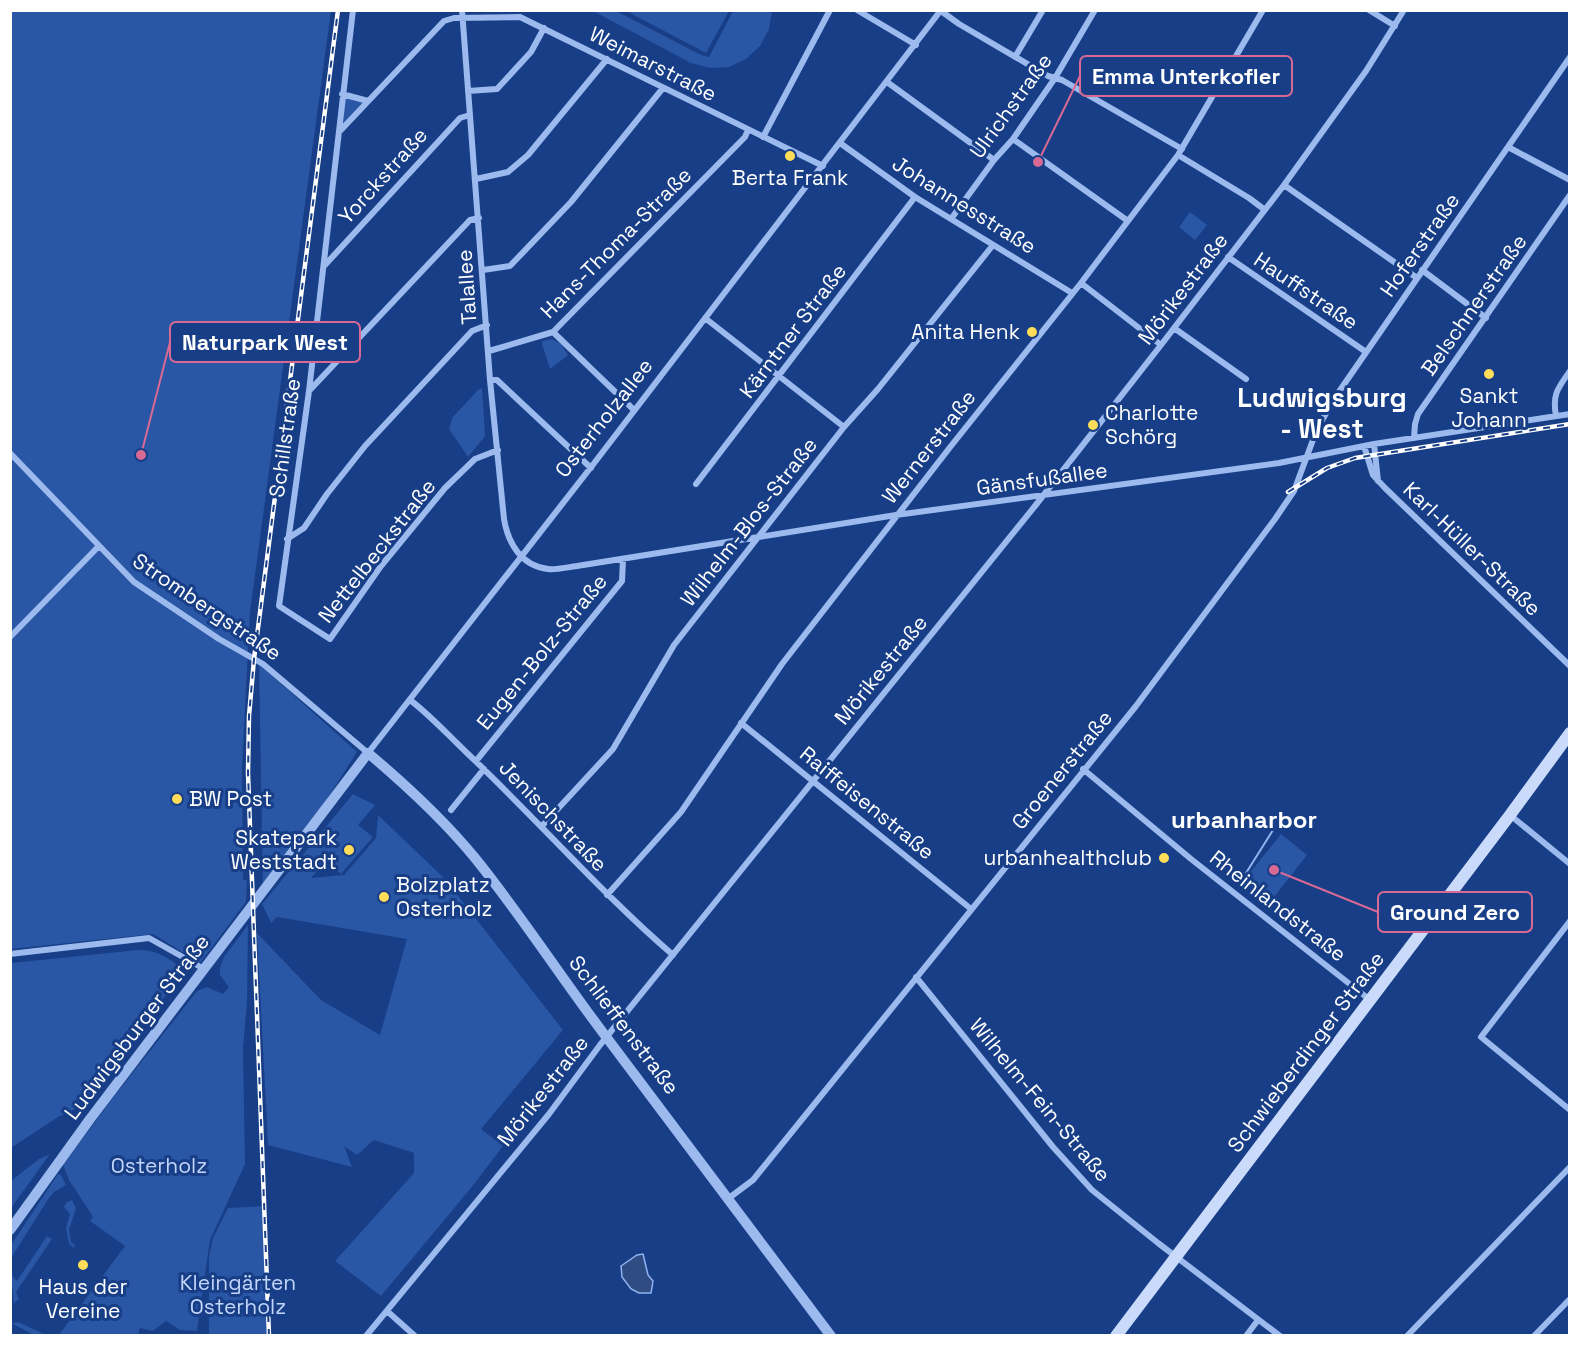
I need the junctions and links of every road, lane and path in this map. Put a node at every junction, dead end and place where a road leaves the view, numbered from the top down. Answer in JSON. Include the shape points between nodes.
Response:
{"nodes":[{"id":1,"x":353,"y":10,"type":"edge"},
{"id":2,"x":830,"y":10,"type":"edge"},
{"id":3,"x":858,"y":10,"type":"edge"},
{"id":4,"x":1043,"y":10,"type":"edge"},
{"id":5,"x":1095,"y":10,"type":"edge"},
{"id":6,"x":1263,"y":10,"type":"edge"},
{"id":7,"x":1369,"y":10,"type":"edge"},
{"id":8,"x":1404,"y":10,"type":"edge"},
{"id":9,"x":941,"y":11,"type":"edge"},
{"id":10,"x":462,"y":14,"type":"edge"},
{"id":11,"x":521,"y":14,"type":"edge"},
{"id":12,"x":1395,"y":26,"type":"junction"},
{"id":13,"x":544,"y":28,"type":"junction"},
{"id":14,"x":915,"y":45,"type":"junction"},
{"id":15,"x":1015,"y":57,"type":"junction"},
{"id":16,"x":1569,"y":57,"type":"edge"},
{"id":17,"x":607,"y":59,"type":"junction"},
{"id":18,"x":1054,"y":78,"type":"junction"},
{"id":19,"x":887,"y":82,"type":"junction"},
{"id":20,"x":663,"y":88,"type":"junction"},
{"id":21,"x":468,"y":91,"type":"junction"},
{"id":22,"x":342,"y":94,"type":"junction"},
{"id":23,"x":368,"y":101,"type":"junction"},
{"id":24,"x":470,"y":115,"type":"junction"},
{"id":25,"x":748,"y":130,"type":"junction"},
{"id":26,"x":339,"y":132,"type":"junction"},
{"id":27,"x":763,"y":137,"type":"junction"},
{"id":28,"x":1013,"y":139,"type":"junction"},
{"id":29,"x":840,"y":143,"type":"junction"},
{"id":30,"x":1508,"y":147,"type":"junction"},
{"id":31,"x":1182,"y":149,"type":"junction"},
{"id":32,"x":1178,"y":155,"type":"junction"},
{"id":33,"x":994,"y":159,"type":"junction"},
{"id":34,"x":823,"y":166,"type":"junction"},
{"id":35,"x":476,"y":179,"type":"junction"},
{"id":36,"x":1569,"y":180,"type":"edge"},
{"id":37,"x":1284,"y":185,"type":"junction"},
{"id":38,"x":1569,"y":195,"type":"edge"},
{"id":39,"x":915,"y":197,"type":"junction"},
{"id":40,"x":1265,"y":210,"type":"junction"},
{"id":41,"x":479,"y":218,"type":"junction"},
{"id":42,"x":951,"y":219,"type":"junction"},
{"id":43,"x":1128,"y":220,"type":"junction"},
{"id":44,"x":993,"y":245,"type":"junction"},
{"id":45,"x":1227,"y":257,"type":"junction"},
{"id":46,"x":324,"y":266,"type":"junction"},
{"id":47,"x":483,"y":270,"type":"junction"},
{"id":48,"x":1422,"y":270,"type":"junction"},
{"id":49,"x":1417,"y":278,"type":"junction"},
{"id":50,"x":1081,"y":283,"type":"junction"},
{"id":51,"x":1072,"y":293,"type":"junction"},
{"id":52,"x":705,"y":318,"type":"junction"},
{"id":53,"x":1486,"y":318,"type":"junction"},
{"id":54,"x":487,"y":325,"type":"junction"},
{"id":55,"x":1174,"y":328,"type":"junction"},
{"id":56,"x":553,"y":332,"type":"junction"},
{"id":57,"x":1161,"y":345,"type":"junction"},
{"id":58,"x":489,"y":351,"type":"junction"},
{"id":59,"x":1366,"y":352,"type":"junction"},
{"id":60,"x":1569,"y":371,"type":"edge"},
{"id":61,"x":779,"y":377,"type":"junction"},
{"id":62,"x":1246,"y":378,"type":"dead end"},
{"id":63,"x":490,"y":380,"type":"junction"},
{"id":64,"x":309,"y":391,"type":"junction"},
{"id":65,"x":634,"y":410,"type":"junction"},
{"id":66,"x":1569,"y":414,"type":"edge"},
{"id":67,"x":1556,"y":416,"type":"junction"},
{"id":68,"x":844,"y":427,"type":"junction"},
{"id":69,"x":1414,"y":438,"type":"junction"},
{"id":70,"x":1374,"y":444,"type":"junction"},
{"id":71,"x":1364,"y":446,"type":"junction"},
{"id":72,"x":498,"y":450,"type":"junction"},
{"id":73,"x":10,"y":453,"type":"edge"},
{"id":74,"x":1306,"y":458,"type":"junction"},
{"id":75,"x":591,"y":468,"type":"junction"},
{"id":76,"x":1378,"y":481,"type":"junction"},
{"id":77,"x":696,"y":484,"type":"dead end"},
{"id":78,"x":1043,"y":496,"type":"junction"},
{"id":79,"x":896,"y":516,"type":"junction"},
{"id":80,"x":758,"y":536,"type":"junction"},
{"id":81,"x":287,"y":539,"type":"junction"},
{"id":82,"x":98,"y":547,"type":"junction"},
{"id":83,"x":521,"y":556,"type":"junction"},
{"id":84,"x":623,"y":559,"type":"junction"},
{"id":85,"x":279,"y":606,"type":"joint"},
{"id":86,"x":10,"y":637,"type":"edge"},
{"id":87,"x":1569,"y":666,"type":"edge"},
{"id":88,"x":410,"y":700,"type":"junction"},
{"id":89,"x":741,"y":723,"type":"junction"},
{"id":90,"x":1568,"y":736,"type":"edge"},
{"id":91,"x":368,"y":753,"type":"junction"},
{"id":92,"x":476,"y":761,"type":"junction"},
{"id":93,"x":484,"y":769,"type":"junction"},
{"id":94,"x":1083,"y":769,"type":"junction"},
{"id":95,"x":813,"y":780,"type":"junction"},
{"id":96,"x":451,"y":810,"type":"dead end"},
{"id":97,"x":1510,"y":815,"type":"junction"},
{"id":98,"x":542,"y":826,"type":"junction"},
{"id":99,"x":295,"y":848,"type":"joint"},
{"id":100,"x":1569,"y":864,"type":"edge"},
{"id":101,"x":608,"y":895,"type":"junction"},
{"id":102,"x":971,"y":909,"type":"junction"},
{"id":103,"x":1569,"y":921,"type":"edge"},
{"id":104,"x":10,"y":954,"type":"edge"},
{"id":105,"x":673,"y":955,"type":"junction"},
{"id":106,"x":205,"y":970,"type":"junction"},
{"id":107,"x":916,"y":977,"type":"junction"},
{"id":108,"x":1370,"y":1000,"type":"junction"},
{"id":109,"x":606,"y":1037,"type":"junction"},
{"id":110,"x":1569,"y":1110,"type":"edge"},
{"id":111,"x":1569,"y":1167,"type":"edge"},
{"id":112,"x":729,"y":1198,"type":"junction"},
{"id":113,"x":10,"y":1230,"type":"edge"},
{"id":114,"x":1176,"y":1257,"type":"junction"},
{"id":115,"x":1569,"y":1299,"type":"edge"},
{"id":116,"x":387,"y":1311,"type":"junction"},
{"id":117,"x":1258,"y":1320,"type":"junction"},
{"id":118,"x":366,"y":1335,"type":"edge"},
{"id":119,"x":415,"y":1335,"type":"edge"},
{"id":120,"x":831,"y":1335,"type":"edge"},
{"id":121,"x":1116,"y":1335,"type":"edge"},
{"id":122,"x":1246,"y":1335,"type":"edge"},
{"id":123,"x":1280,"y":1335,"type":"edge"},
{"id":124,"x":1407,"y":1335,"type":"edge"},
{"id":125,"x":1534,"y":1335,"type":"edge"}],
"edges":[{"from":1,"to":22,"type":"street","name":"Schillstraße"},
{"from":2,"to":27,"type":"street"},
{"from":3,"to":14,"type":"street"},
{"from":4,"to":15,"type":"street"},
{"from":5,"to":18,"type":"street","name":"Ulrichstraße"},
{"from":6,"to":31,"type":"street","name":"Wernerstraße"},
{"from":7,"to":12,"type":"street"},
{"from":8,"to":12,"type":"street","name":"Mörikestraße"},
{"from":9,"to":14,"type":"street","name":"Osterholzallee"},
{"from":9,"to":15,"type":"street"},
{"from":10,"to":11,"type":"street","name":"Weimarstraße"},
{"from":10,"to":21,"type":"street","name":"Talallee"},
{"from":10,"to":23,"type":"street","via":[[444,21]]},
{"from":11,"to":13,"type":"street","name":"Weimarstraße"},
{"from":12,"to":37,"type":"street","name":"Mörikestraße"},
{"from":13,"to":17,"type":"street","name":"Weimarstraße"},
{"from":13,"to":21,"type":"street","via":[[531,52],[497,89]]},
{"from":14,"to":19,"type":"street","name":"Osterholzallee"},
{"from":15,"to":18,"type":"street"},
{"from":16,"to":30,"type":"street","name":"Hoferstraße"},
{"from":17,"to":20,"type":"street","name":"Weimarstraße"},
{"from":17,"to":35,"type":"street","via":[[528,155],[508,172]]},
{"from":18,"to":28,"type":"street","name":"Ulrichstraße"},
{"from":18,"to":31,"type":"street"},
{"from":19,"to":29,"type":"street","name":"Osterholzallee"},
{"from":19,"to":33,"type":"street"},
{"from":20,"to":25,"type":"street","name":"Weimarstraße"},
{"from":20,"to":47,"type":"street","via":[[571,201],[510,266]]},
{"from":21,"to":24,"type":"street","name":"Talallee"},
{"from":22,"to":23,"type":"street"},
{"from":22,"to":26,"type":"street","name":"Schillstraße"},
{"from":23,"to":26,"type":"street"},
{"from":24,"to":35,"type":"street","name":"Talallee"},
{"from":24,"to":46,"type":"street","name":"Yorckstraße","via":[[460,118]]},
{"from":25,"to":27,"type":"street","name":"Weimarstraße"},
{"from":25,"to":56,"type":"street","name":"Hans-Thoma-Straße"},
{"from":26,"to":46,"type":"street","name":"Schillstraße"},
{"from":27,"to":34,"type":"street","name":"Weimarstraße"},
{"from":28,"to":33,"type":"street","name":"Ulrichstraße"},
{"from":28,"to":43,"type":"street"},
{"from":29,"to":34,"type":"street","name":"Osterholzallee"},
{"from":29,"to":39,"type":"street","name":"Johannesstraße"},
{"from":30,"to":36,"type":"street"},
{"from":30,"to":48,"type":"street","name":"Hoferstraße"},
{"from":31,"to":32,"type":"street","name":"Wernerstraße"},
{"from":32,"to":40,"type":"street"},
{"from":32,"to":43,"type":"street","name":"Wernerstraße"},
{"from":33,"to":42,"type":"street","name":"Ulrichstraße"},
{"from":34,"to":52,"type":"street","name":"Osterholzallee"},
{"from":35,"to":41,"type":"street","name":"Talallee"},
{"from":37,"to":40,"type":"street","name":"Mörikestraße"},
{"from":37,"to":49,"type":"street"},
{"from":38,"to":53,"type":"street","name":"Belschnerstraße"},
{"from":39,"to":42,"type":"street","name":"Johannesstraße"},
{"from":39,"to":61,"type":"street","name":"Kärntner Straße"},
{"from":40,"to":45,"type":"street","name":"Mörikestraße"},
{"from":41,"to":47,"type":"street","name":"Talallee"},
{"from":41,"to":64,"type":"street","via":[[470,220]]},
{"from":42,"to":44,"type":"street","name":"Johannesstraße"},
{"from":43,"to":50,"type":"street","name":"Wernerstraße"},
{"from":44,"to":51,"type":"street","name":"Johannesstraße"},
{"from":44,"to":68,"type":"street","name":"Wilhelm-Blos-Straße"},
{"from":45,"to":55,"type":"street","name":"Mörikestraße"},
{"from":45,"to":59,"type":"street","name":"Hauffstraße"},
{"from":46,"to":64,"type":"street","name":"Schillstraße"},
{"from":47,"to":54,"type":"street","name":"Talallee"},
{"from":48,"to":49,"type":"street","name":"Hoferstraße"},
{"from":48,"to":53,"type":"street"},
{"from":49,"to":59,"type":"street","name":"Hoferstraße"},
{"from":50,"to":51,"type":"street","name":"Wernerstraße"},
{"from":50,"to":57,"type":"street"},
{"from":51,"to":79,"type":"street","name":"Wernerstraße"},
{"from":52,"to":61,"type":"street"},
{"from":52,"to":65,"type":"street","name":"Osterholzallee"},
{"from":53,"to":69,"type":"street","name":"Belschnerstraße","via":[[1418,414]]},
{"from":54,"to":58,"type":"street","name":"Talallee"},
{"from":54,"to":81,"type":"street","via":[[472,331],[365,446],[304,528]]},
{"from":55,"to":57,"type":"street","name":"Mörikestraße"},
{"from":55,"to":62,"type":"street"},
{"from":56,"to":58,"type":"street","name":"Hans-Thoma-Straße"},
{"from":56,"to":65,"type":"street"},
{"from":57,"to":78,"type":"street","name":"Mörikestraße"},
{"from":58,"to":63,"type":"street","name":"Talallee"},
{"from":59,"to":74,"type":"street","name":"Hoferstraße","via":[[1327,411]]},
{"from":60,"to":67,"type":"street","via":[[1556,390]]},
{"from":61,"to":68,"type":"street"},
{"from":61,"to":77,"type":"street","name":"Kärntner Straße"},
{"from":63,"to":72,"type":"street","name":"Talallee"},
{"from":63,"to":75,"type":"street","via":[[497,380]]},
{"from":64,"to":81,"type":"street","name":"Schillstraße"},
{"from":65,"to":75,"type":"street","name":"Osterholzallee"},
{"from":66,"to":67,"type":"street","name":"Gänsfußallee"},
{"from":67,"to":69,"type":"street","name":"Gänsfußallee"},
{"from":68,"to":80,"type":"street","name":"Wilhelm-Blos-Straße"},
{"from":69,"to":70,"type":"street","name":"Gänsfußallee"},
{"from":70,"to":71,"type":"street","name":"Gänsfußallee"},
{"from":70,"to":76,"type":"street","name":"Karl-Hüller-Straße"},
{"from":71,"to":74,"type":"street","name":"Gänsfußallee"},
{"from":71,"to":76,"type":"street","name":"Karl-Hüller-Straße"},
{"from":72,"to":83,"type":"street","name":"Talallee","via":[[506,530]]},
{"from":72,"to":85,"type":"street","name":"Nettelbeckstraße","via":[[474,459],[445,488],[381,566],[330,639]]},
{"from":73,"to":82,"type":"street","name":"Strombergstraße"},
{"from":74,"to":78,"type":"street","name":"Gänsfußallee"},
{"from":74,"to":94,"type":"street","name":"Groenerstraße","via":[[1294,491],[1275,519],[1136,706]]},
{"from":75,"to":83,"type":"street","name":"Osterholzallee"},
{"from":76,"to":87,"type":"street","name":"Karl-Hüller-Straße"},
{"from":78,"to":79,"type":"street","name":"Gänsfußallee"},
{"from":78,"to":95,"type":"street","name":"Mörikestraße"},
{"from":79,"to":80,"type":"street","name":"Gänsfußallee"},
{"from":79,"to":89,"type":"street","name":"Wernerstraße"},
{"from":80,"to":84,"type":"street","name":"Gänsfußallee"},
{"from":80,"to":98,"type":"street","name":"Wilhelm-Blos-Straße","via":[[674,645],[613,749]]},
{"from":81,"to":85,"type":"street","name":"Schillstraße"},
{"from":82,"to":86,"type":"street"},
{"from":82,"to":91,"type":"street","name":"Strombergstraße","via":[[134,582],[263,664]]},
{"from":83,"to":84,"type":"street","name":"Gänsfußallee","via":[[535,566],[549,569]]},
{"from":83,"to":88,"type":"street","name":"Osterholzallee"},
{"from":84,"to":92,"type":"street","name":"Eugen-Bolz-Straße","via":[[622,581]]},
{"from":88,"to":91,"type":"street","name":"Osterholzallee"},
{"from":88,"to":92,"type":"street","name":"Jenischstraße"},
{"from":89,"to":95,"type":"street","name":"Raiffeisenstraße"},
{"from":89,"to":101,"type":"street","name":"Wernerstraße","via":[[681,812]]},
{"from":90,"to":97,"type":"main road","name":"Schwieberdinger Straße"},
{"from":91,"to":99,"type":"street","name":"Osterholzallee"},
{"from":91,"to":109,"type":"street","name":"Schlieffenstraße","via":[[475,858]]},
{"from":92,"to":93,"type":"street","name":"Jenischstraße"},
{"from":93,"to":96,"type":"street"},
{"from":93,"to":98,"type":"street","name":"Jenischstraße"},
{"from":94,"to":102,"type":"street","name":"Groenerstraße"},
{"from":94,"to":108,"type":"street","name":"Rheinlandstraße"},
{"from":95,"to":102,"type":"street","name":"Raiffeisenstraße"},
{"from":95,"to":105,"type":"street","name":"Mörikestraße"},
{"from":97,"to":100,"type":"street"},
{"from":97,"to":108,"type":"main road","name":"Schwieberdinger Straße"},
{"from":98,"to":101,"type":"street","name":"Jenischstraße"},
{"from":99,"to":106,"type":"street","name":"Ludwigsburger Straße"},
{"from":101,"to":105,"type":"street","name":"Jenischstraße"},
{"from":102,"to":107,"type":"street","name":"Groenerstraße"},
{"from":103,"to":110,"type":"street","via":[[1481,1036]]},
{"from":104,"to":106,"type":"street","via":[[149,938]]},
{"from":105,"to":109,"type":"street","name":"Mörikestraße"},
{"from":106,"to":113,"type":"street","name":"Ludwigsburger Straße"},
{"from":107,"to":112,"type":"street","name":"Groenerstraße","via":[[753,1180]]},
{"from":107,"to":114,"type":"street","name":"Wilhelm-Fein-Straße","via":[[1053,1148],[1092,1190]]},
{"from":108,"to":114,"type":"main road","name":"Schwieberdinger Straße"},
{"from":109,"to":112,"type":"street","name":"Schlieffenstraße"},
{"from":109,"to":116,"type":"street","name":"Mörikestraße","via":[[549,1114]]},
{"from":111,"to":124,"type":"street"},
{"from":112,"to":120,"type":"street","name":"Schlieffenstraße"},
{"from":114,"to":117,"type":"street","name":"Wilhelm-Fein-Straße"},
{"from":114,"to":121,"type":"main road","name":"Schwieberdinger Straße"},
{"from":115,"to":125,"type":"street"},
{"from":116,"to":118,"type":"street","name":"Mörikestraße"},
{"from":116,"to":119,"type":"street"},
{"from":117,"to":122,"type":"street"},
{"from":117,"to":123,"type":"street","name":"Wilhelm-Fein-Straße"}]}
